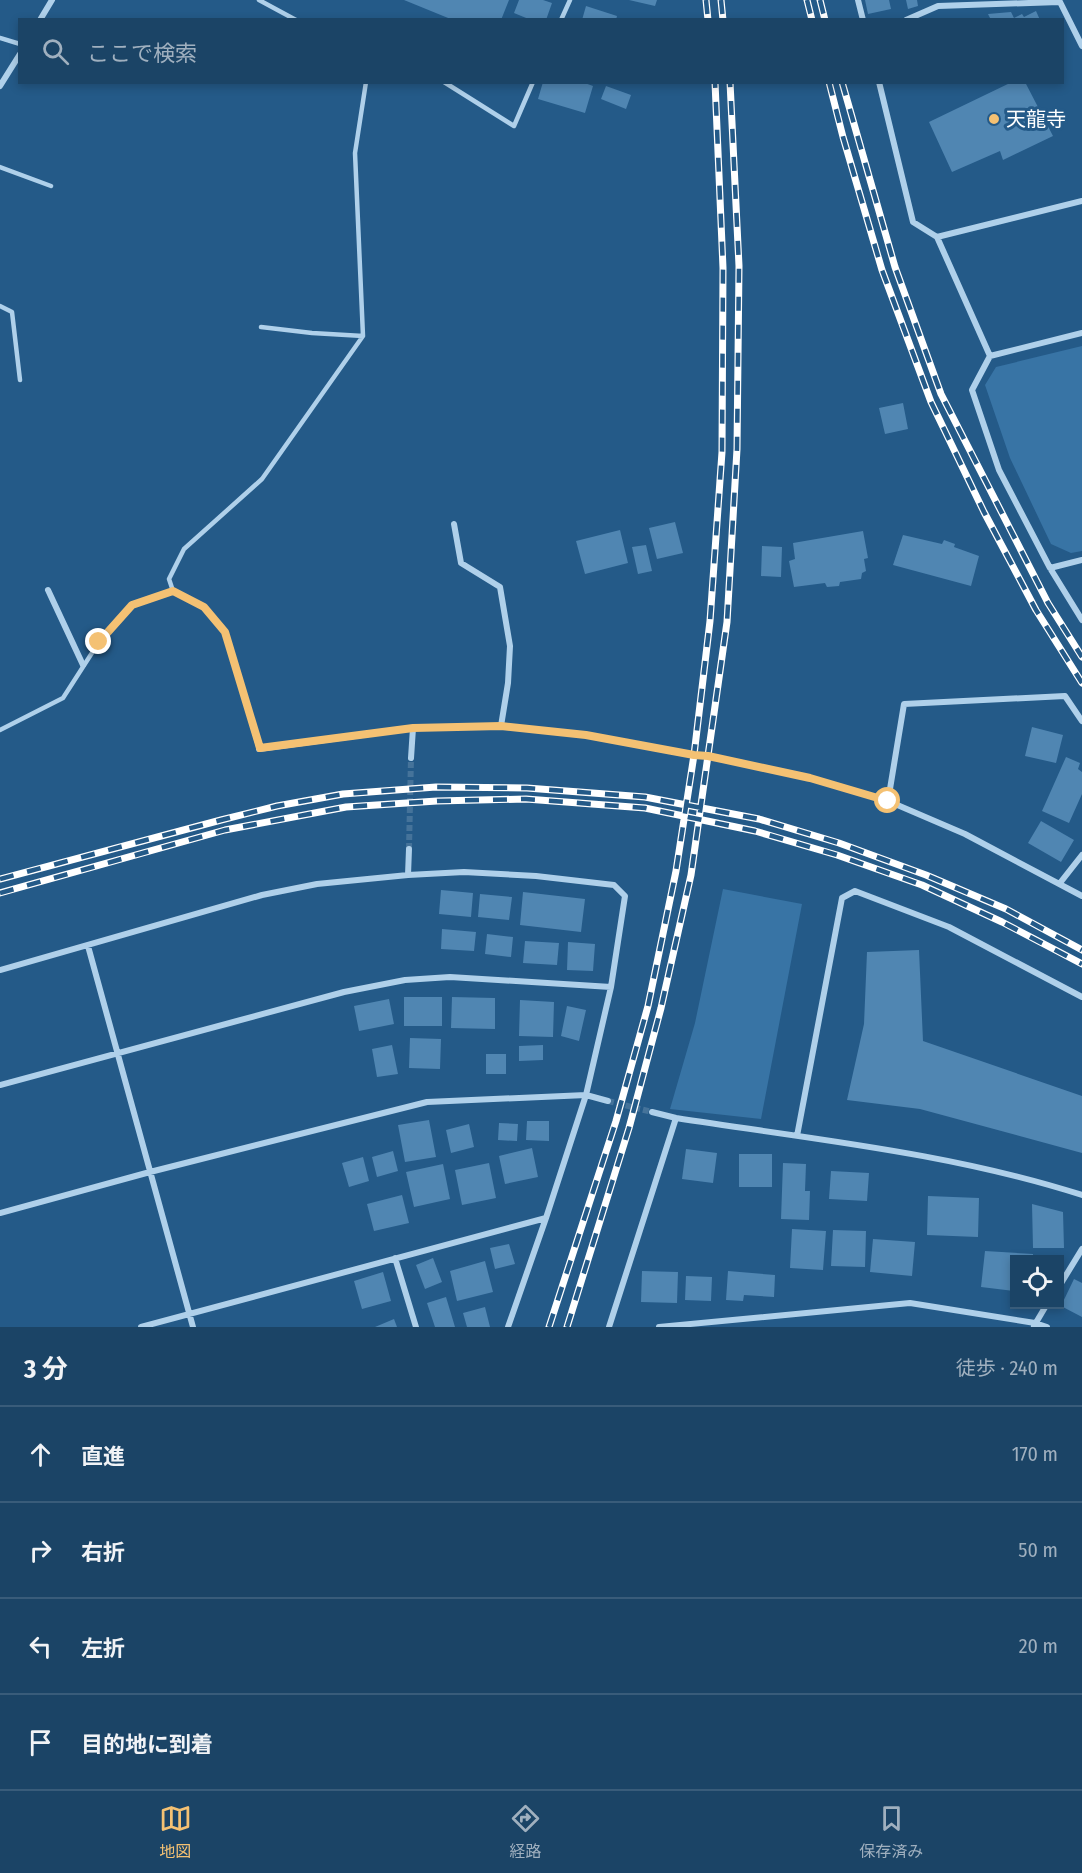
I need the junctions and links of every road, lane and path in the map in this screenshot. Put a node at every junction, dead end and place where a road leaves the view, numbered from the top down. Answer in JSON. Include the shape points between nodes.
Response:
{"nodes":[{"id":1,"x":52,"y":0,"type":"edge"},
{"id":2,"x":259,"y":0,"type":"edge"},
{"id":3,"x":570,"y":0,"type":"edge"},
{"id":4,"x":858,"y":0,"type":"edge"},
{"id":5,"x":1059,"y":1,"type":"edge"},
{"id":6,"x":41,"y":18,"type":"edge"},
{"id":7,"x":292,"y":18,"type":"edge"},
{"id":8,"x":562,"y":18,"type":"edge"},
{"id":9,"x":862,"y":18,"type":"edge"},
{"id":10,"x":911,"y":18,"type":"edge"},
{"id":11,"x":0,"y":38,"type":"edge"},
{"id":12,"x":18,"y":43,"type":"edge"},
{"id":13,"x":1082,"y":46,"type":"edge"},
{"id":14,"x":18,"y":57,"type":"edge"},
{"id":15,"x":366,"y":84,"type":"edge"},
{"id":16,"x":447,"y":84,"type":"edge"},
{"id":17,"x":532,"y":84,"type":"edge"},
{"id":18,"x":879,"y":84,"type":"edge"},
{"id":19,"x":0,"y":86,"type":"edge"},
{"id":20,"x":0,"y":167,"type":"edge"},
{"id":21,"x":51,"y":186,"type":"dead end"},
{"id":22,"x":1082,"y":201,"type":"edge"},
{"id":23,"x":937,"y":237,"type":"junction"},
{"id":24,"x":0,"y":306,"type":"edge"},
{"id":25,"x":261,"y":327,"type":"dead end"},
{"id":26,"x":1082,"y":333,"type":"edge"},
{"id":27,"x":363,"y":336,"type":"junction"},
{"id":28,"x":990,"y":356,"type":"junction"},
{"id":29,"x":20,"y":380,"type":"dead end"},
{"id":30,"x":454,"y":524,"type":"dead end"},
{"id":31,"x":1082,"y":560,"type":"edge"},
{"id":32,"x":1050,"y":568,"type":"junction"},
{"id":33,"x":48,"y":590,"type":"dead end"},
{"id":34,"x":173,"y":591,"type":"junction"},
{"id":35,"x":1082,"y":620,"type":"edge"},
{"id":36,"x":83,"y":665,"type":"junction"},
{"id":37,"x":1082,"y":721,"type":"edge"},
{"id":38,"x":501,"y":726,"type":"junction"},
{"id":39,"x":413,"y":728,"type":"junction"},
{"id":40,"x":0,"y":730,"type":"edge"},
{"id":41,"x":260,"y":748,"type":"joint"},
{"id":42,"x":411,"y":758,"type":"tunnel mouth"},
{"id":43,"x":888,"y":801,"type":"junction"},
{"id":44,"x":409,"y":849,"type":"tunnel mouth"},
{"id":45,"x":1082,"y":855,"type":"edge"},
{"id":46,"x":408,"y":875,"type":"junction"},
{"id":47,"x":1060,"y":883,"type":"junction"},
{"id":48,"x":1082,"y":896,"type":"edge"},
{"id":49,"x":88,"y":946,"type":"junction"},
{"id":50,"x":0,"y":970,"type":"edge"},
{"id":51,"x":611,"y":987,"type":"junction"},
{"id":52,"x":1082,"y":997,"type":"edge"},
{"id":53,"x":118,"y":1053,"type":"junction"},
{"id":54,"x":0,"y":1085,"type":"edge"},
{"id":55,"x":586,"y":1095,"type":"junction"},
{"id":56,"x":608,"y":1101,"type":"tunnel mouth"},
{"id":57,"x":652,"y":1112,"type":"tunnel mouth"},
{"id":58,"x":676,"y":1118,"type":"junction"},
{"id":59,"x":797,"y":1136,"type":"junction"},
{"id":60,"x":150,"y":1172,"type":"junction"},
{"id":61,"x":1082,"y":1195,"type":"edge"},
{"id":62,"x":0,"y":1213,"type":"edge"},
{"id":63,"x":546,"y":1218,"type":"junction"},
{"id":64,"x":1082,"y":1249,"type":"edge"},
{"id":65,"x":395,"y":1258,"type":"junction"},
{"id":66,"x":1064,"y":1277,"type":"edge"},
{"id":67,"x":1045,"y":1309,"type":"edge"},
{"id":68,"x":190,"y":1314,"type":"junction"},
{"id":69,"x":1035,"y":1325,"type":"edge"},
{"id":70,"x":141,"y":1327,"type":"edge"},
{"id":71,"x":193,"y":1327,"type":"edge"},
{"id":72,"x":416,"y":1327,"type":"edge"},
{"id":73,"x":508,"y":1327,"type":"edge"},
{"id":74,"x":609,"y":1327,"type":"edge"},
{"id":75,"x":659,"y":1327,"type":"edge"},
{"id":76,"x":1047,"y":1327,"type":"edge"}],
"edges":[{"from":1,"to":6,"type":"street"},
{"from":2,"to":7,"type":"lane"},
{"from":3,"to":8,"type":"lane"},
{"from":4,"to":9,"type":"street"},
{"from":5,"to":10,"type":"street","via":[[939,6]]},
{"from":5,"to":13,"type":"street"},
{"from":11,"to":12,"type":"lane"},
{"from":14,"to":19,"type":"street"},
{"from":15,"to":27,"type":"lane","via":[[356,153]]},
{"from":16,"to":17,"type":"lane","via":[[514,126]]},
{"from":18,"to":23,"type":"street","via":[[913,222]]},
{"from":20,"to":21,"type":"lane"},
{"from":22,"to":23,"type":"street"},
{"from":23,"to":28,"type":"street"},
{"from":24,"to":29,"type":"lane","via":[[12,312]]},
{"from":25,"to":27,"type":"lane"},
{"from":26,"to":28,"type":"street"},
{"from":27,"to":34,"type":"lane","via":[[262,479],[184,549],[170,579]]},
{"from":28,"to":32,"type":"street","via":[[972,390],[999,470]]},
{"from":30,"to":38,"type":"street","via":[[461,563],[500,587],[510,646]]},
{"from":31,"to":32,"type":"street"},
{"from":32,"to":35,"type":"street"},
{"from":33,"to":36,"type":"street"},
{"from":34,"to":36,"type":"lane","via":[[132,605]]},
{"from":34,"to":41,"type":"lane","via":[[204,607],[225,632]]},
{"from":36,"to":40,"type":"lane","via":[[63,698]]},
{"from":37,"to":43,"type":"street","via":[[1065,696],[904,704]]},
{"from":38,"to":39,"type":"street"},
{"from":38,"to":43,"type":"street","via":[[586,735],[708,756],[810,778]]},
{"from":39,"to":41,"type":"street"},
{"from":39,"to":42,"type":"street"},
{"from":43,"to":47,"type":"street","via":[[965,834]]},
{"from":44,"to":46,"type":"street"},
{"from":45,"to":47,"type":"street"},
{"from":46,"to":49,"type":"street","via":[[317,884],[262,895]]},
{"from":46,"to":51,"type":"street","via":[[464,872],[614,885],[625,896]]},
{"from":47,"to":48,"type":"street"},
{"from":49,"to":50,"type":"street"},
{"from":49,"to":53,"type":"street"},
{"from":51,"to":53,"type":"street","via":[[450,977],[405,980],[344,992]]},
{"from":51,"to":55,"type":"street"},
{"from":52,"to":59,"type":"street","via":[[949,927],[855,891],[843,898]]},
{"from":53,"to":54,"type":"street"},
{"from":53,"to":60,"type":"street"},
{"from":55,"to":56,"type":"street"},
{"from":55,"to":60,"type":"street","via":[[427,1102]]},
{"from":55,"to":63,"type":"street"},
{"from":57,"to":58,"type":"street"},
{"from":58,"to":59,"type":"street"},
{"from":58,"to":74,"type":"street"},
{"from":59,"to":61,"type":"street","via":[[1035,1180]]},
{"from":60,"to":62,"type":"street"},
{"from":60,"to":68,"type":"street"},
{"from":63,"to":65,"type":"street"},
{"from":63,"to":73,"type":"street"},
{"from":64,"to":66,"type":"street"},
{"from":65,"to":68,"type":"street"},
{"from":65,"to":72,"type":"street"},
{"from":67,"to":69,"type":"street"},
{"from":68,"to":70,"type":"street"},
{"from":68,"to":71,"type":"street"},
{"from":69,"to":75,"type":"street","via":[[910,1303]]},
{"from":69,"to":76,"type":"street"}]}
